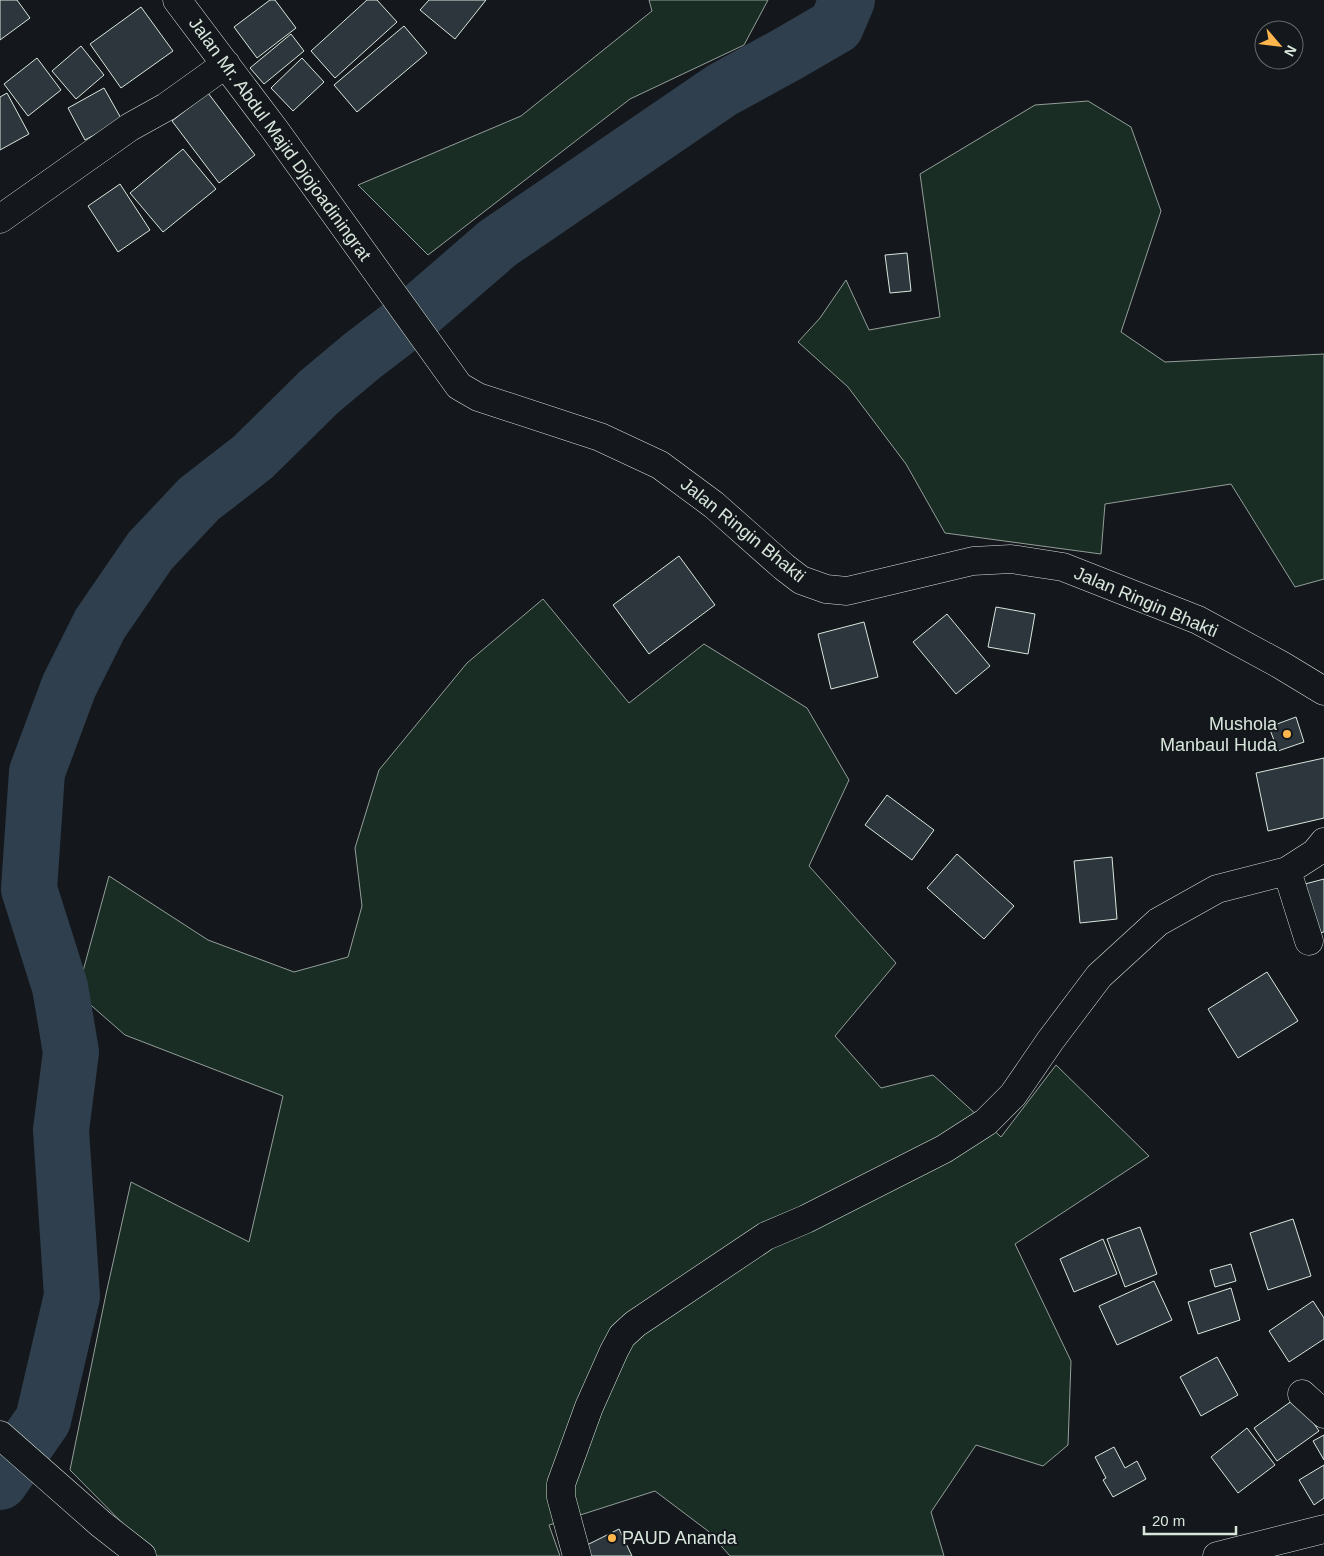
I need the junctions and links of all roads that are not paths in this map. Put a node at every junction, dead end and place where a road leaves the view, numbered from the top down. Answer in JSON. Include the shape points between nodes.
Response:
{"nodes":[{"id":1,"x":177,"y":0,"type":"edge"},
{"id":2,"x":226,"y":64,"type":"junction"},
{"id":3,"x":0,"y":219,"type":"edge"},
{"id":4,"x":382,"y":279,"type":"joint"},
{"id":5,"x":1324,"y":691,"type":"edge"},
{"id":6,"x":1324,"y":842,"type":"edge"},
{"id":7,"x":1287,"y":871,"type":"junction"},
{"id":8,"x":1308,"y":941,"type":"dead end"},
{"id":9,"x":1302,"y":1394,"type":"dead end"},
{"id":10,"x":1324,"y":1414,"type":"edge"},
{"id":11,"x":1,"y":1436,"type":"edge"},
{"id":12,"x":1324,"y":1529,"type":"edge"},
{"id":13,"x":142,"y":1556,"type":"edge"},
{"id":14,"x":577,"y":1556,"type":"edge"},
{"id":15,"x":1217,"y":1556,"type":"edge"}],
"edges":[{"from":1,"to":2,"type":"street","name":"Jalan Mr. Abdul Majid Djojoadiningrat"},
{"from":2,"to":3,"type":"street"},
{"from":2,"to":4,"type":"street","name":"Jalan Mr. Abdul Majid Djojoadiningrat"},
{"from":4,"to":5,"type":"street","name":"Jalan Ringin Bhakti","via":[[459,386],[478,398],[600,437],[660,465],[714,505],[801,580],[826,589],[847,591],[973,562],[1011,559],[1063,568],[1198,620]]},
{"from":6,"to":7,"type":"street","via":[[1315,853]]},
{"from":7,"to":8,"type":"street"},
{"from":7,"to":14,"type":"street","via":[[1217,889],[1158,922],[1098,976],[1012,1095],[986,1122],[944,1149],[766,1236],[622,1336],[589,1407],[561,1484],[561,1497]]},
{"from":9,"to":10,"type":"street"},
{"from":11,"to":13,"type":"street"},
{"from":12,"to":15,"type":"street"}]}
